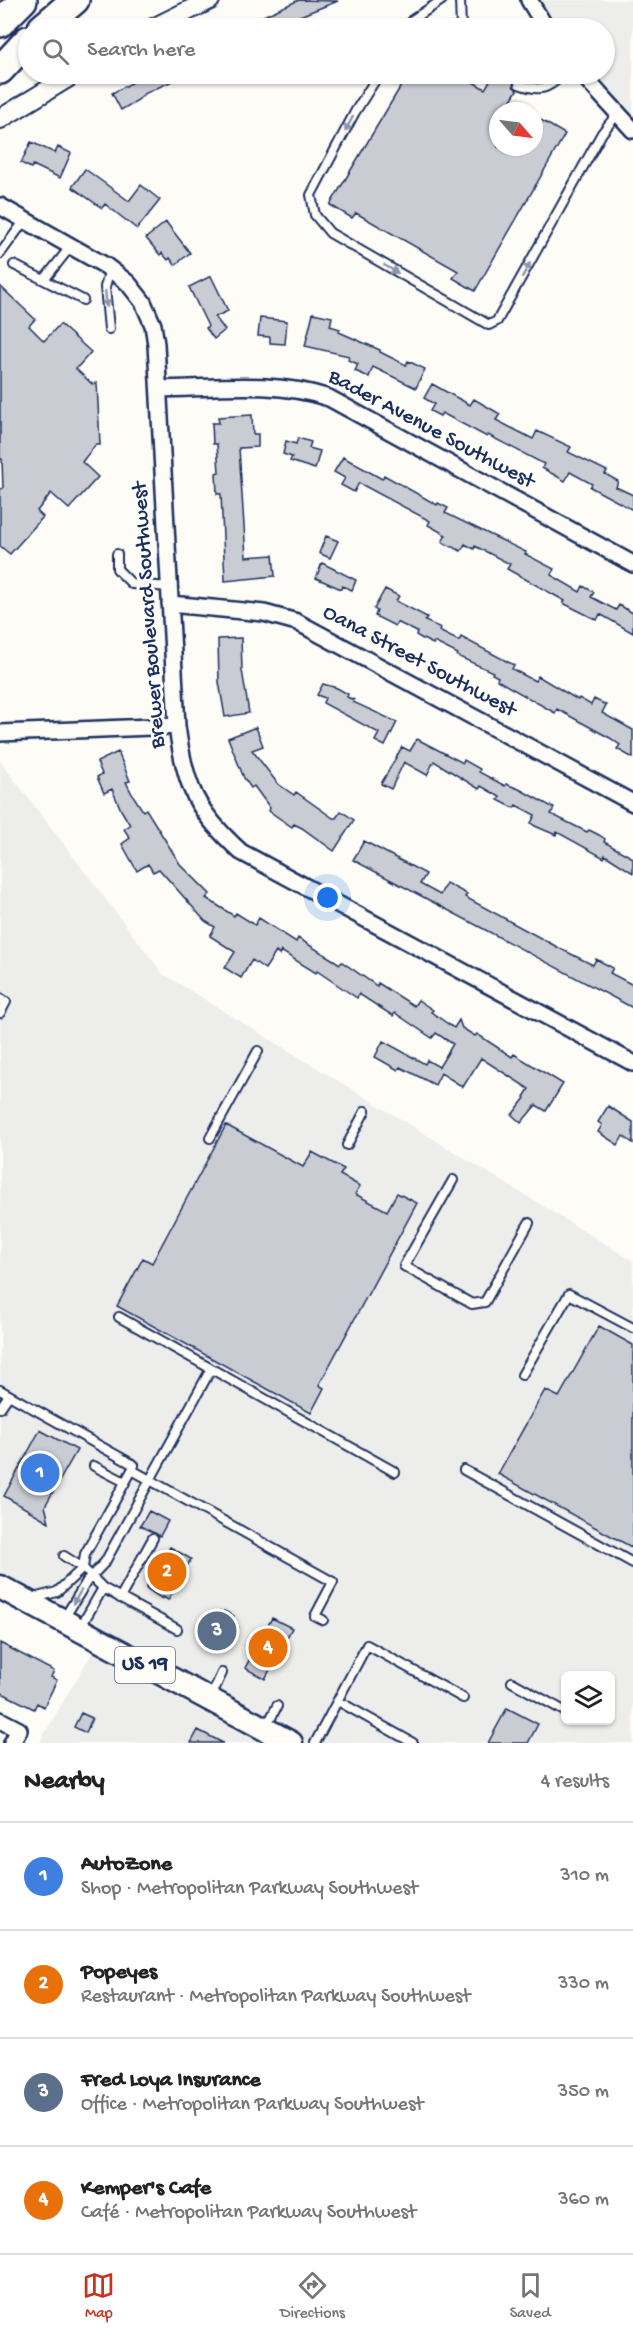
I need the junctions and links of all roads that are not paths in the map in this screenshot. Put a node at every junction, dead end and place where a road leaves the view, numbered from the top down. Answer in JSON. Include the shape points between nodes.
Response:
{"nodes":[{"id":1,"x":22,"y":0,"type":"edge"},
{"id":2,"x":66,"y":0,"type":"edge"},
{"id":3,"x":75,"y":0,"type":"edge"},
{"id":4,"x":210,"y":0,"type":"edge"},
{"id":5,"x":442,"y":0,"type":"edge"},
{"id":6,"x":460,"y":0,"type":"edge"},
{"id":7,"x":529,"y":0,"type":"edge"},
{"id":8,"x":50,"y":18,"type":"edge"},
{"id":9,"x":54,"y":18,"type":"edge"},
{"id":10,"x":173,"y":18,"type":"edge"},
{"id":11,"x":415,"y":18,"type":"edge"},
{"id":12,"x":461,"y":18,"type":"edge"},
{"id":13,"x":540,"y":18,"type":"edge"},
{"id":14,"x":0,"y":23,"type":"edge"},
{"id":15,"x":18,"y":51,"type":"edge"},
{"id":16,"x":0,"y":70,"type":"edge"},
{"id":17,"x":58,"y":84,"type":"edge"},
{"id":18,"x":373,"y":84,"type":"edge"},
{"id":19,"x":519,"y":84,"type":"dead end"},
{"id":20,"x":552,"y":84,"type":"edge"},
{"id":21,"x":591,"y":84,"type":"edge"},
{"id":22,"x":618,"y":113,"type":"junction"},
{"id":23,"x":0,"y":119,"type":"edge"},
{"id":24,"x":633,"y":129,"type":"edge"},
{"id":25,"x":0,"y":206,"type":"edge"},
{"id":26,"x":25,"y":220,"type":"junction"},
{"id":27,"x":71,"y":246,"type":"junction"},
{"id":28,"x":0,"y":254,"type":"edge"},
{"id":29,"x":14,"y":265,"type":"dead end"},
{"id":30,"x":110,"y":268,"type":"junction"},
{"id":31,"x":44,"y":280,"type":"junction"},
{"id":32,"x":83,"y":300,"type":"dead end"},
{"id":33,"x":109,"y":329,"type":"dead end"},
{"id":34,"x":159,"y":390,"type":"junction"},
{"id":35,"x":117,"y":554,"type":"dead end"},
{"id":36,"x":633,"y":564,"type":"edge"},
{"id":37,"x":169,"y":587,"type":"junction"},
{"id":38,"x":170,"y":604,"type":"junction"},
{"id":39,"x":177,"y":726,"type":"junction"},
{"id":40,"x":0,"y":733,"type":"edge"},
{"id":41,"x":633,"y":804,"type":"edge"},
{"id":42,"x":0,"y":998,"type":"edge"},
{"id":43,"x":0,"y":1013,"type":"edge"},
{"id":44,"x":258,"y":1051,"type":"dead end"},
{"id":45,"x":633,"y":1063,"type":"edge"},
{"id":46,"x":365,"y":1111,"type":"dead end"},
{"id":47,"x":210,"y":1138,"type":"dead end"},
{"id":48,"x":347,"y":1144,"type":"dead end"},
{"id":49,"x":453,"y":1180,"type":"dead end"},
{"id":50,"x":530,"y":1223,"type":"dead end"},
{"id":51,"x":119,"y":1317,"type":"dead end"},
{"id":52,"x":633,"y":1328,"type":"edge"},
{"id":53,"x":211,"y":1369,"type":"junction"},
{"id":54,"x":522,"y":1375,"type":"dead end"},
{"id":55,"x":0,"y":1390,"type":"edge"},
{"id":56,"x":9,"y":1395,"type":"junction"},
{"id":57,"x":0,"y":1408,"type":"edge"},
{"id":58,"x":94,"y":1466,"type":"dead end"},
{"id":59,"x":132,"y":1470,"type":"junction"},
{"id":60,"x":464,"y":1470,"type":"dead end"},
{"id":61,"x":395,"y":1472,"type":"dead end"},
{"id":62,"x":149,"y":1479,"type":"junction"},
{"id":63,"x":125,"y":1482,"type":"junction"},
{"id":64,"x":153,"y":1538,"type":"dead end"},
{"id":65,"x":64,"y":1556,"type":"dead end"},
{"id":66,"x":633,"y":1563,"type":"edge"},
{"id":67,"x":83,"y":1568,"type":"junction"},
{"id":68,"x":93,"y":1576,"type":"junction"},
{"id":69,"x":0,"y":1587,"type":"edge"},
{"id":70,"x":103,"y":1588,"type":"junction"},
{"id":71,"x":120,"y":1598,"type":"junction"},
{"id":72,"x":23,"y":1599,"type":"junction"},
{"id":73,"x":323,"y":1620,"type":"dead end"},
{"id":74,"x":71,"y":1625,"type":"junction"},
{"id":75,"x":177,"y":1629,"type":"dead end"},
{"id":76,"x":222,"y":1673,"type":"dead end"},
{"id":77,"x":512,"y":1682,"type":"dead end"},
{"id":78,"x":463,"y":1698,"type":"dead end"},
{"id":79,"x":212,"y":1701,"type":"junction"},
{"id":80,"x":338,"y":1701,"type":"junction"},
{"id":81,"x":277,"y":1706,"type":"dead end"},
{"id":82,"x":561,"y":1709,"type":"edge"},
{"id":83,"x":0,"y":1720,"type":"edge"},
{"id":84,"x":261,"y":1727,"type":"junction"},
{"id":85,"x":12,"y":1743,"type":"edge"},
{"id":86,"x":291,"y":1743,"type":"edge"},
{"id":87,"x":315,"y":1743,"type":"edge"},
{"id":88,"x":413,"y":1743,"type":"edge"}],
"edges":[{"from":1,"to":14,"type":"highway"},
{"from":2,"to":8,"type":"highway"},
{"from":3,"to":9,"type":"highway"},
{"from":4,"to":10,"type":"street"},
{"from":5,"to":11,"type":"lane"},
{"from":6,"to":12,"type":"lane"},
{"from":7,"to":13,"type":"street"},
{"from":15,"to":16,"type":"highway"},
{"from":17,"to":23,"type":"street"},
{"from":18,"to":22,"type":"lane","one_way":true,"via":[[311,195],[315,215],[330,233],[489,325],[497,321],[602,133]]},
{"from":19,"to":20,"type":"lane","via":[[536,90]]},
{"from":21,"to":22,"type":"street"},
{"from":22,"to":24,"type":"street"},
{"from":25,"to":26,"type":"street","name":"Brewer Boulevard Southwest"},
{"from":26,"to":27,"type":"street","name":"Brewer Boulevard Southwest"},
{"from":26,"to":28,"type":"lane"},
{"from":27,"to":30,"type":"street","name":"Brewer Boulevard Southwest"},
{"from":27,"to":31,"type":"lane"},
{"from":29,"to":31,"type":"lane"},
{"from":30,"to":33,"type":"lane","one_way":true,"via":[[105,287]]},
{"from":30,"to":34,"type":"street","name":"Brewer Boulevard Southwest","via":[[143,302],[153,325]]},
{"from":31,"to":32,"type":"lane"},
{"from":34,"to":36,"type":"street","name":"Bader Avenue Southwest","via":[[279,386],[329,398]]},
{"from":34,"to":37,"type":"street","name":"Brewer Boulevard Southwest"},
{"from":35,"to":37,"type":"lane","via":[[117,569],[132,584]]},
{"from":37,"to":38,"type":"street","name":"Brewer Boulevard Southwest"},
{"from":38,"to":39,"type":"street","name":"Brewer Boulevard Southwest"},
{"from":38,"to":41,"type":"street","name":"Oana Street Southwest","via":[[264,613],[297,622]]},
{"from":39,"to":40,"type":"street"},
{"from":39,"to":45,"type":"street","name":"Brewer Boulevard Southwest","via":[[182,763],[195,798],[216,829],[241,852]]},
{"from":42,"to":43,"type":"lane","via":[[6,1002]]},
{"from":44,"to":47,"type":"lane"},
{"from":46,"to":48,"type":"lane"},
{"from":49,"to":50,"type":"lane","via":[[404,1266],[472,1304],[485,1302]]},
{"from":51,"to":53,"type":"lane"},
{"from":52,"to":54,"type":"lane","via":[[569,1294]]},
{"from":53,"to":61,"type":"lane"},
{"from":53,"to":62,"type":"lane"},
{"from":55,"to":56,"type":"lane"},
{"from":56,"to":57,"type":"lane"},
{"from":56,"to":59,"type":"lane","via":[[134,1465]]},
{"from":58,"to":63,"type":"lane"},
{"from":59,"to":62,"type":"lane"},
{"from":59,"to":63,"type":"lane"},
{"from":60,"to":66,"type":"lane"},
{"from":62,"to":68,"type":"lane","via":[[105,1562]]},
{"from":62,"to":73,"type":"lane","via":[[333,1582],[315,1616]]},
{"from":63,"to":67,"type":"lane","via":[[85,1554]]},
{"from":64,"to":71,"type":"lane"},
{"from":65,"to":67,"type":"lane"},
{"from":67,"to":68,"type":"lane"},
{"from":67,"to":72,"type":"lane","via":[[57,1592]]},
{"from":68,"to":70,"type":"lane"},
{"from":68,"to":74,"type":"lane","one_way":true,"via":[[87,1581]]},
{"from":69,"to":72,"type":"main road","number":"US 19"},
{"from":70,"to":71,"type":"lane"},
{"from":70,"to":74,"type":"lane"},
{"from":71,"to":75,"type":"lane"},
{"from":72,"to":74,"type":"main road","number":"US 19"},
{"from":74,"to":79,"type":"main road","number":"US 19"},
{"from":76,"to":79,"type":"lane"},
{"from":77,"to":82,"type":"lane"},
{"from":78,"to":80,"type":"lane","via":[[367,1645]]},
{"from":79,"to":84,"type":"main road","number":"US 19"},
{"from":80,"to":87,"type":"lane"},
{"from":80,"to":88,"type":"lane"},
{"from":81,"to":84,"type":"lane"},
{"from":83,"to":85,"type":"street","via":[[19,1730]]},
{"from":84,"to":86,"type":"main road","number":"US 19"}]}
